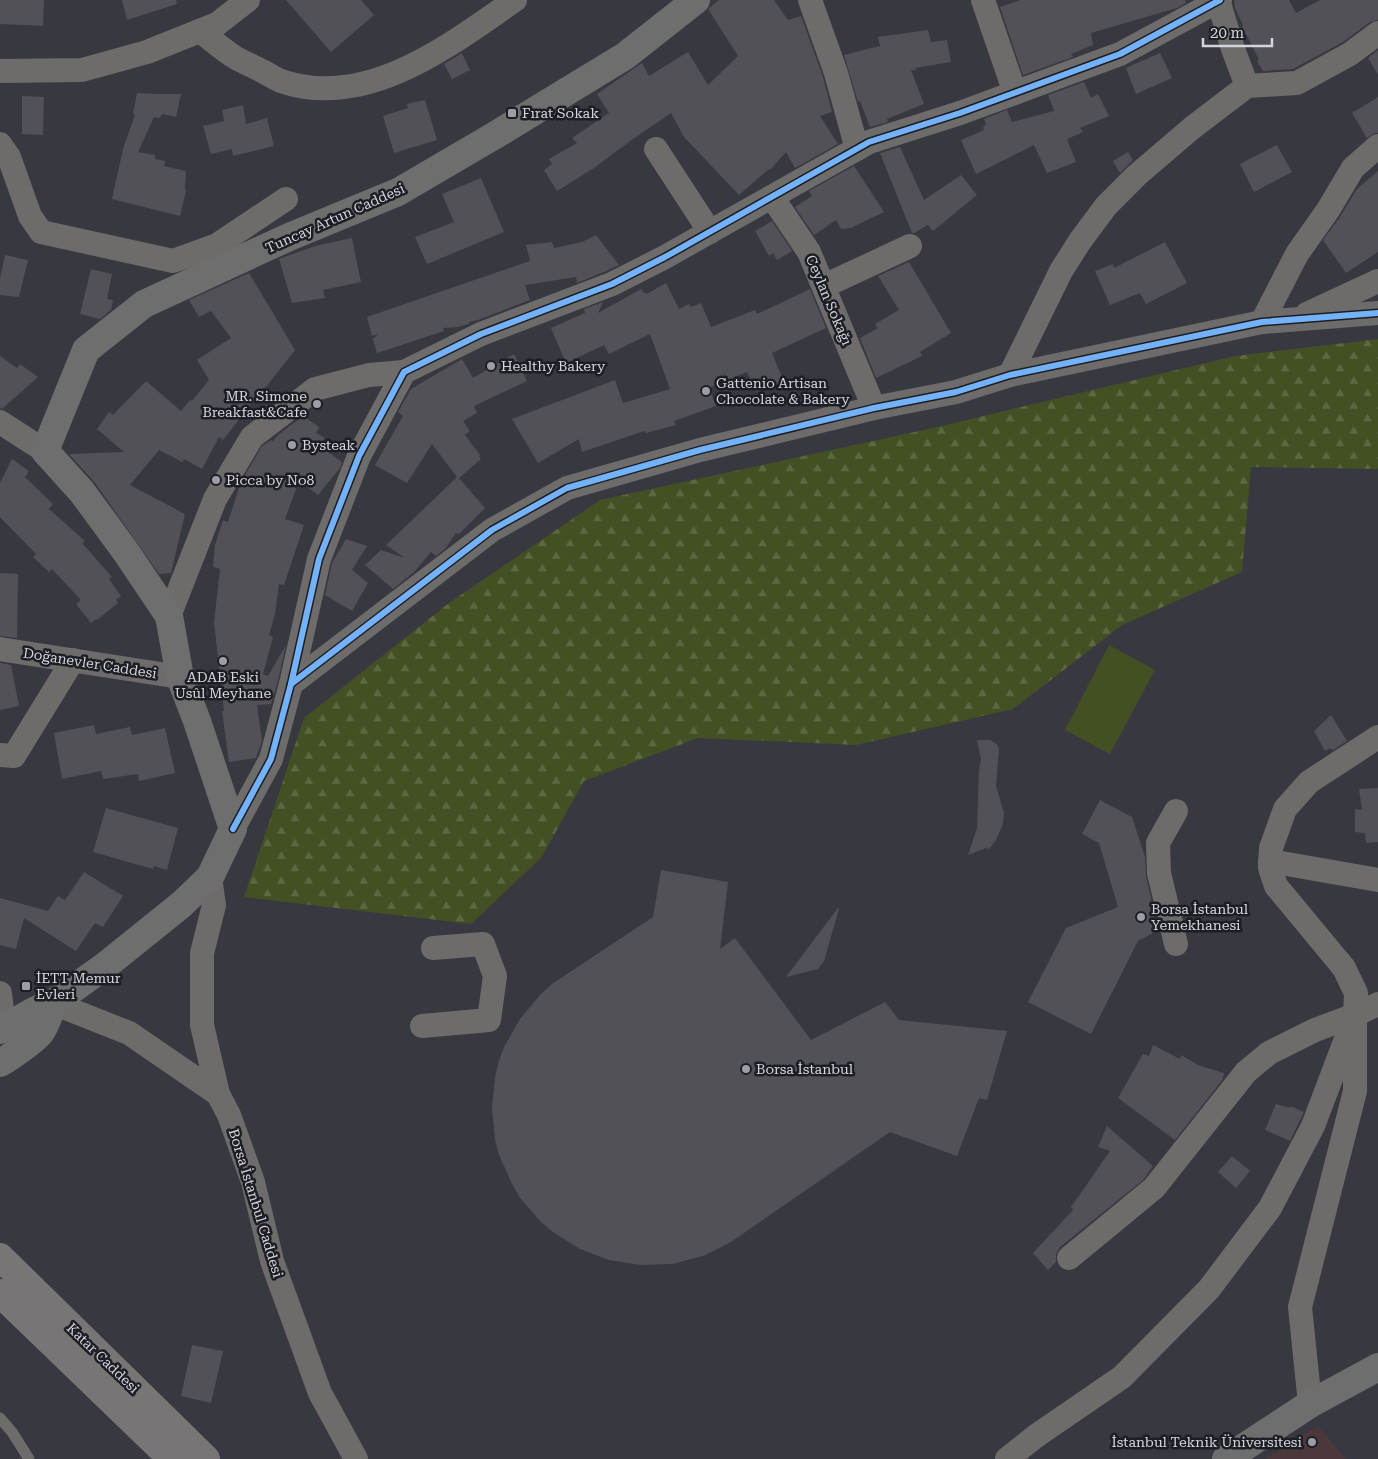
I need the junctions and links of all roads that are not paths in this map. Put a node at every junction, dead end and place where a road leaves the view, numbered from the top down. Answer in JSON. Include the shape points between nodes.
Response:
{"nodes":[{"id":1,"x":248,"y":0,"type":"edge"},
{"id":2,"x":515,"y":0,"type":"edge"},
{"id":3,"x":696,"y":0,"type":"edge"},
{"id":4,"x":810,"y":0,"type":"edge"},
{"id":5,"x":983,"y":0,"type":"edge"},
{"id":6,"x":1219,"y":0,"type":"edge"},
{"id":7,"x":200,"y":31,"type":"junction"},
{"id":8,"x":1378,"y":33,"type":"edge"},
{"id":9,"x":0,"y":71,"type":"edge"},
{"id":10,"x":1247,"y":86,"type":"junction"},
{"id":11,"x":1015,"y":92,"type":"junction"},
{"id":12,"x":0,"y":144,"type":"edge"},
{"id":13,"x":1378,"y":146,"type":"edge"},
{"id":14,"x":656,"y":149,"type":"dead end"},
{"id":15,"x":857,"y":149,"type":"junction"},
{"id":16,"x":772,"y":197,"type":"junction"},
{"id":17,"x":286,"y":199,"type":"dead end"},
{"id":18,"x":710,"y":232,"type":"junction"},
{"id":19,"x":910,"y":246,"type":"dead end"},
{"id":20,"x":190,"y":269,"type":"junction"},
{"id":21,"x":1378,"y":280,"type":"edge"},
{"id":22,"x":824,"y":286,"type":"junction"},
{"id":23,"x":1378,"y":313,"type":"edge"},
{"id":24,"x":1294,"y":320,"type":"junction"},
{"id":25,"x":1262,"y":322,"type":"junction"},
{"id":26,"x":404,"y":372,"type":"junction"},
{"id":27,"x":1010,"y":375,"type":"junction"},
{"id":28,"x":874,"y":408,"type":"junction"},
{"id":29,"x":0,"y":422,"type":"edge"},
{"id":30,"x":45,"y":452,"type":"junction"},
{"id":31,"x":169,"y":616,"type":"junction"},
{"id":32,"x":0,"y":649,"type":"edge"},
{"id":33,"x":73,"y":660,"type":"junction"},
{"id":34,"x":180,"y":677,"type":"junction"},
{"id":35,"x":291,"y":684,"type":"junction"},
{"id":36,"x":1378,"y":737,"type":"edge"},
{"id":37,"x":0,"y":755,"type":"edge"},
{"id":38,"x":1176,"y":811,"type":"dead end"},
{"id":39,"x":233,"y":829,"type":"junction"},
{"id":40,"x":1270,"y":861,"type":"junction"},
{"id":41,"x":210,"y":877,"type":"junction"},
{"id":42,"x":1378,"y":880,"type":"edge"},
{"id":43,"x":1176,"y":944,"type":"dead end"},
{"id":44,"x":433,"y":948,"type":"dead end"},
{"id":45,"x":0,"y":994,"type":"edge"},
{"id":46,"x":53,"y":1003,"type":"junction"},
{"id":47,"x":1378,"y":1004,"type":"edge"},
{"id":48,"x":1355,"y":1015,"type":"junction"},
{"id":49,"x":0,"y":1016,"type":"edge"},
{"id":50,"x":422,"y":1026,"type":"dead end"},
{"id":51,"x":0,"y":1030,"type":"edge"},
{"id":52,"x":2,"y":1063,"type":"edge"},
{"id":53,"x":218,"y":1094,"type":"junction"},
{"id":54,"x":0,"y":1257,"type":"edge"},
{"id":55,"x":1069,"y":1258,"type":"dead end"},
{"id":56,"x":0,"y":1294,"type":"edge"},
{"id":57,"x":1378,"y":1367,"type":"edge"},
{"id":58,"x":1310,"y":1404,"type":"junction"},
{"id":59,"x":0,"y":1418,"type":"edge"},
{"id":60,"x":166,"y":1457,"type":"edge"},
{"id":61,"x":29,"y":1459,"type":"edge"},
{"id":62,"x":206,"y":1459,"type":"edge"},
{"id":63,"x":356,"y":1459,"type":"edge"},
{"id":64,"x":1007,"y":1459,"type":"edge"},
{"id":65,"x":1226,"y":1459,"type":"edge"}],
"edges":[{"from":1,"to":7,"type":"street","via":[[218,24]]},
{"from":2,"to":7,"type":"street","via":[[405,70],[348,87],[326,88],[283,82],[236,58]]},
{"from":3,"to":20,"type":"street","name":"Tuncay Artun Caddesi","via":[[625,56],[398,192],[289,237]]},
{"from":4,"to":15,"type":"street","via":[[836,73]]},
{"from":5,"to":11,"type":"street"},
{"from":6,"to":10,"type":"street"},
{"from":6,"to":11,"type":"street","via":[[1120,54]]},
{"from":7,"to":9,"type":"street","via":[[147,52],[82,70]]},
{"from":8,"to":10,"type":"street","via":[[1350,54],[1297,83]]},
{"from":10,"to":27,"type":"street","via":[[1192,128],[1106,206],[1061,270]]},
{"from":11,"to":15,"type":"street","via":[[869,142]]},
{"from":12,"to":20,"type":"street","via":[[30,216],[41,232],[173,261]]},
{"from":13,"to":25,"type":"street","via":[[1353,168],[1297,254]]},
{"from":14,"to":18,"type":"street"},
{"from":15,"to":16,"type":"street"},
{"from":16,"to":18,"type":"street"},
{"from":16,"to":22,"type":"street","name":"Ceylan Sokağı","via":[[809,252]]},
{"from":17,"to":20,"type":"street","via":[[217,245]]},
{"from":18,"to":26,"type":"street","via":[[612,284],[481,334]]},
{"from":19,"to":22,"type":"street"},
{"from":20,"to":30,"type":"street","name":"Tuncay Artun Caddesi","via":[[86,350]]},
{"from":21,"to":24,"type":"street"},
{"from":22,"to":28,"type":"street","name":"Ceylan Sokağı"},
{"from":23,"to":24,"type":"street"},
{"from":24,"to":25,"type":"street"},
{"from":25,"to":27,"type":"street"},
{"from":26,"to":31,"type":"street","via":[[369,374],[315,389],[252,437],[215,499]]},
{"from":26,"to":35,"type":"street","via":[[359,456],[319,559]]},
{"from":27,"to":28,"type":"street","via":[[956,392]]},
{"from":28,"to":35,"type":"street","via":[[700,450],[567,488],[492,530]]},
{"from":29,"to":30,"type":"street"},
{"from":30,"to":31,"type":"street","via":[[82,492]]},
{"from":31,"to":34,"type":"street"},
{"from":32,"to":33,"type":"street","name":"Doğanevler Caddesi"},
{"from":33,"to":34,"type":"street","name":"Doğanevler Caddesi"},
{"from":33,"to":37,"type":"street","via":[[14,756]]},
{"from":34,"to":39,"type":"street"},
{"from":35,"to":39,"type":"street","via":[[271,759]]},
{"from":36,"to":40,"type":"street","via":[[1309,782],[1285,810],[1271,848]]},
{"from":38,"to":43,"type":"street","via":[[1158,843],[1159,873]]},
{"from":39,"to":41,"type":"street"},
{"from":40,"to":42,"type":"street"},
{"from":40,"to":48,"type":"street","via":[[1276,886],[1344,968],[1356,993]]},
{"from":41,"to":46,"type":"street","via":[[105,966]]},
{"from":41,"to":53,"type":"street","via":[[214,905],[202,953],[202,1025]]},
{"from":44,"to":50,"type":"street","via":[[483,944],[495,976],[493,994],[489,1020]]},
{"from":45,"to":49,"type":"street"},
{"from":46,"to":51,"type":"street"},
{"from":46,"to":52,"type":"street","via":[[40,1033]]},
{"from":46,"to":53,"type":"street","name":"Borsa İstanbul Caddesi","via":[[129,1033]]},
{"from":47,"to":48,"type":"street"},
{"from":48,"to":55,"type":"street","via":[[1269,1053],[1246,1072],[1154,1188]]},
{"from":48,"to":58,"type":"street","via":[[1354,1090],[1300,1307]]},
{"from":48,"to":64,"type":"street","via":[[1313,1126],[1270,1208],[1209,1289],[1122,1377]]},
{"from":53,"to":63,"type":"street","name":"Borsa İstanbul Caddesi","via":[[253,1182],[272,1261],[320,1393]]},
{"from":54,"to":62,"type":"main road","name":"Katar Caddesi"},
{"from":56,"to":60,"type":"main road","name":"Katar Caddesi"},
{"from":57,"to":58,"type":"street"},
{"from":58,"to":65,"type":"street"},
{"from":59,"to":61,"type":"lane"}]}
